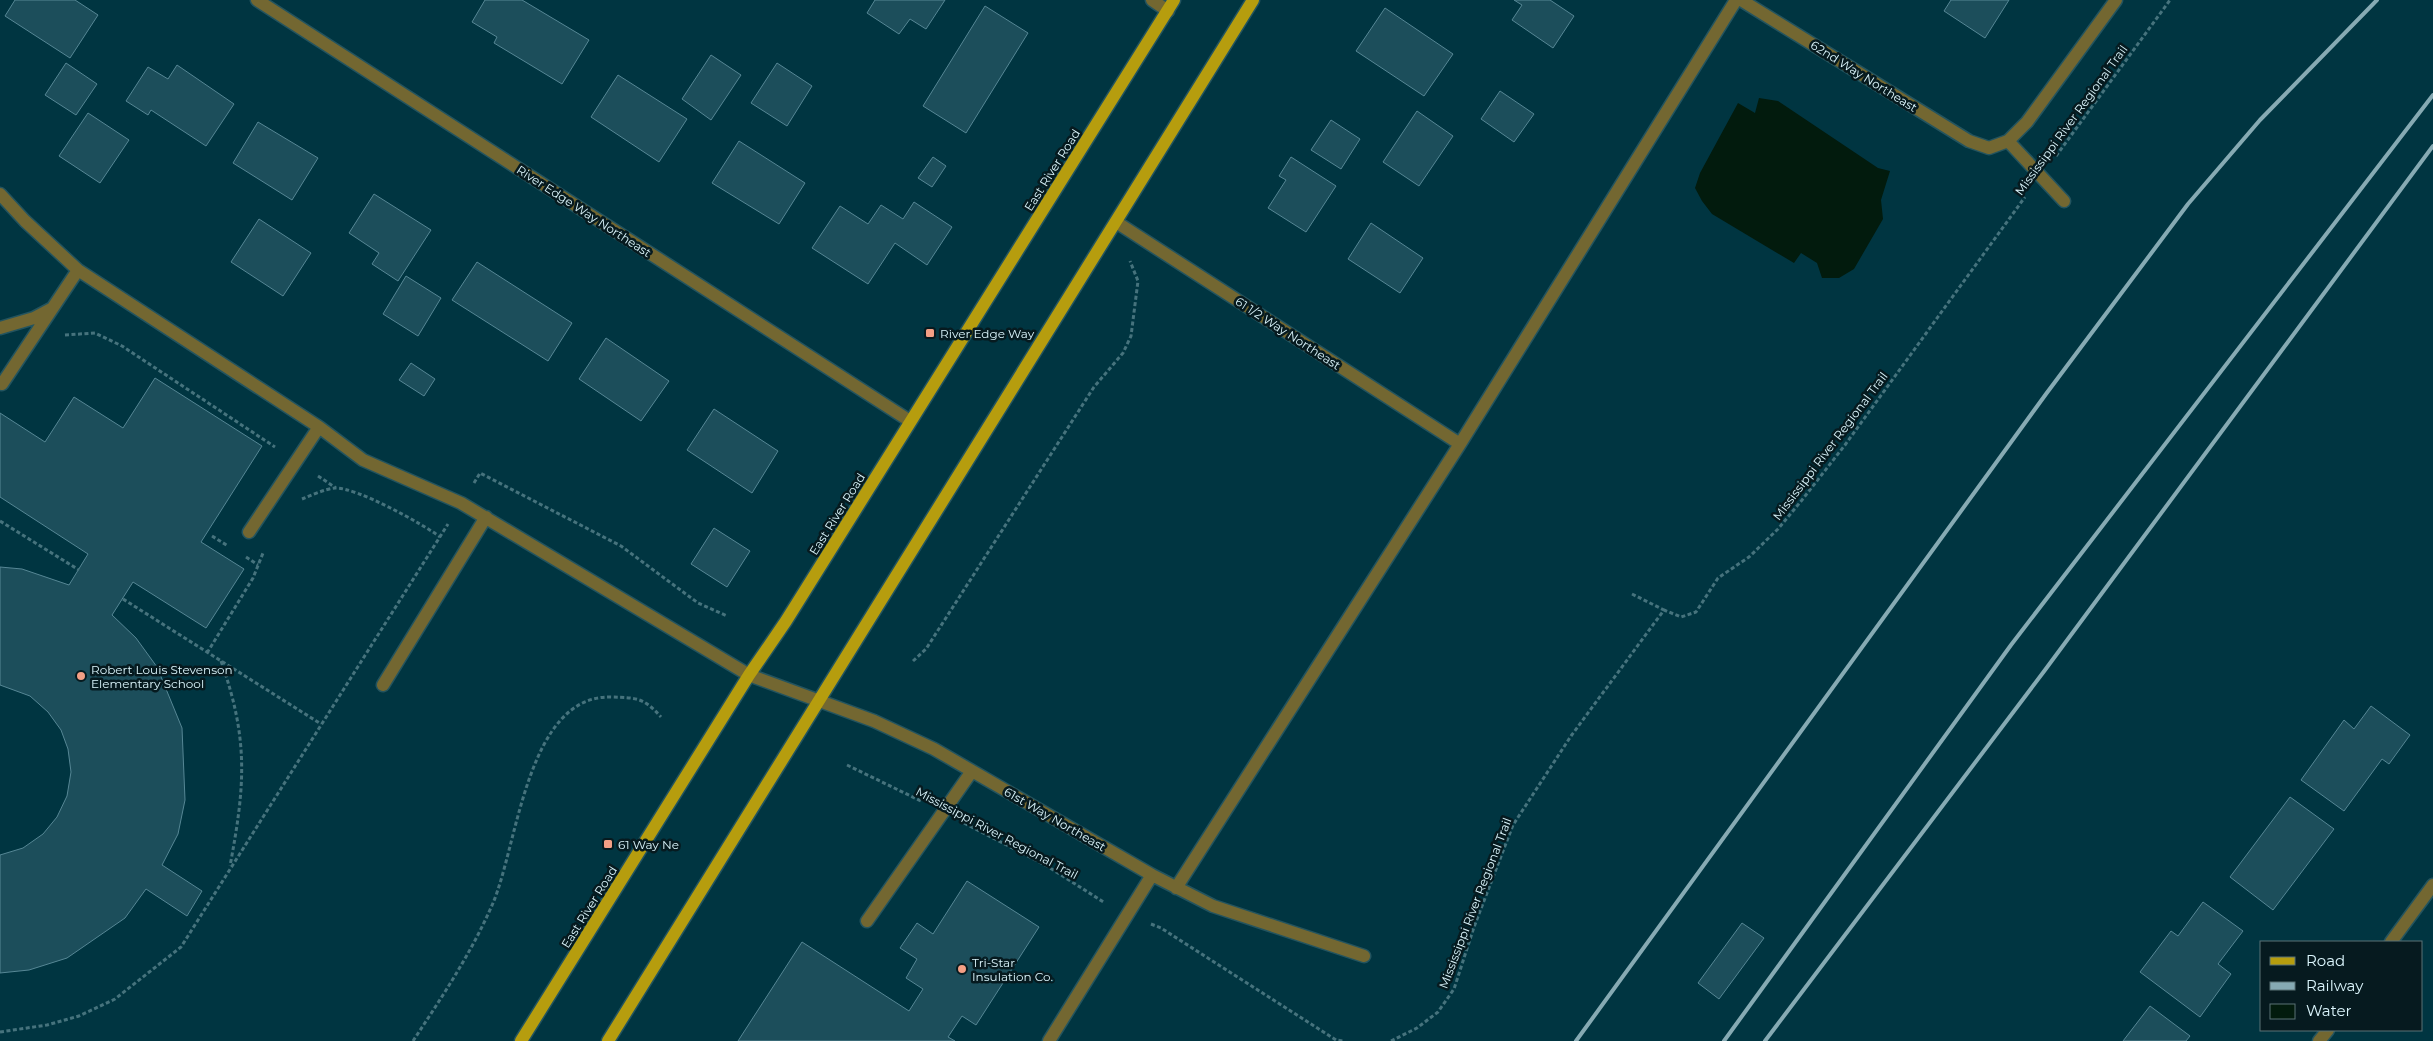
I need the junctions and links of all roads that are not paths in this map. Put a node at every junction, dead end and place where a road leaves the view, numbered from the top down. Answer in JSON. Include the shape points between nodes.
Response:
{"nodes":[{"id":1,"x":257,"y":0,"type":"edge"},
{"id":2,"x":1152,"y":0,"type":"edge"},
{"id":3,"x":1253,"y":0,"type":"edge"},
{"id":4,"x":1736,"y":0,"type":"edge"},
{"id":5,"x":1741,"y":0,"type":"edge"},
{"id":6,"x":2116,"y":0,"type":"edge"},
{"id":7,"x":1171,"y":5,"type":"edge"},
{"id":8,"x":2008,"y":141,"type":"junction"},
{"id":9,"x":0,"y":194,"type":"edge"},
{"id":10,"x":2064,"y":200,"type":"dead end"},
{"id":11,"x":1116,"y":222,"type":"junction"},
{"id":12,"x":78,"y":270,"type":"junction"},
{"id":13,"x":53,"y":308,"type":"junction"},
{"id":14,"x":0,"y":328,"type":"edge"},
{"id":15,"x":2,"y":384,"type":"dead end"},
{"id":16,"x":910,"y":422,"type":"junction"},
{"id":17,"x":319,"y":427,"type":"junction"},
{"id":18,"x":1460,"y":444,"type":"junction"},
{"id":19,"x":486,"y":517,"type":"junction"},
{"id":20,"x":249,"y":532,"type":"dead end"},
{"id":21,"x":749,"y":675,"type":"junction"},
{"id":22,"x":383,"y":685,"type":"dead end"},
{"id":23,"x":820,"y":701,"type":"junction"},
{"id":24,"x":972,"y":772,"type":"junction"},
{"id":25,"x":1152,"y":875,"type":"junction"},
{"id":26,"x":2433,"y":885,"type":"edge"},
{"id":27,"x":1176,"y":888,"type":"junction"},
{"id":28,"x":867,"y":920,"type":"dead end"},
{"id":29,"x":2392,"y":941,"type":"edge"},
{"id":30,"x":1364,"y":956,"type":"dead end"},
{"id":31,"x":2327,"y":1031,"type":"edge"},
{"id":32,"x":521,"y":1041,"type":"edge"},
{"id":33,"x":608,"y":1041,"type":"edge"},
{"id":34,"x":1050,"y":1041,"type":"edge"},
{"id":35,"x":2319,"y":1041,"type":"edge"}],
"edges":[{"from":1,"to":16,"type":"street","name":"River Edge Way Northeast"},
{"from":2,"to":7,"type":"street"},
{"from":3,"to":11,"type":"main road"},
{"from":4,"to":18,"type":"street"},
{"from":5,"to":8,"type":"street","name":"62nd Way Northeast","via":[[1969,141],[1988,148]]},
{"from":6,"to":8,"type":"street","via":[[2027,122]]},
{"from":7,"to":16,"type":"main road","name":"East River Road"},
{"from":8,"to":10,"type":"street"},
{"from":9,"to":12,"type":"street","name":"61st Way Northeast"},
{"from":11,"to":18,"type":"street","name":"61 1/2 Way Northeast"},
{"from":11,"to":23,"type":"main road"},
{"from":12,"to":13,"type":"street"},
{"from":12,"to":17,"type":"street","name":"61st Way Northeast"},
{"from":13,"to":14,"type":"street","via":[[34,318]]},
{"from":13,"to":15,"type":"street"},
{"from":16,"to":21,"type":"main road","name":"East River Road"},
{"from":17,"to":19,"type":"street","name":"61st Way Northeast","via":[[364,460]]},
{"from":17,"to":20,"type":"street"},
{"from":18,"to":27,"type":"street"},
{"from":19,"to":21,"type":"street","name":"61st Way Northeast"},
{"from":19,"to":22,"type":"street"},
{"from":21,"to":23,"type":"street","name":"61st Way Northeast"},
{"from":21,"to":32,"type":"main road","name":"East River Road"},
{"from":23,"to":24,"type":"street","name":"61st Way Northeast","via":[[874,721],[934,749]]},
{"from":23,"to":33,"type":"main road"},
{"from":24,"to":25,"type":"street","name":"61st Way Northeast"},
{"from":24,"to":28,"type":"street"},
{"from":25,"to":27,"type":"street","name":"61st Way Northeast"},
{"from":25,"to":34,"type":"street"},
{"from":26,"to":29,"type":"street"},
{"from":27,"to":30,"type":"street","name":"61st Way Northeast","via":[[1213,906]]},
{"from":31,"to":35,"type":"street"}]}
